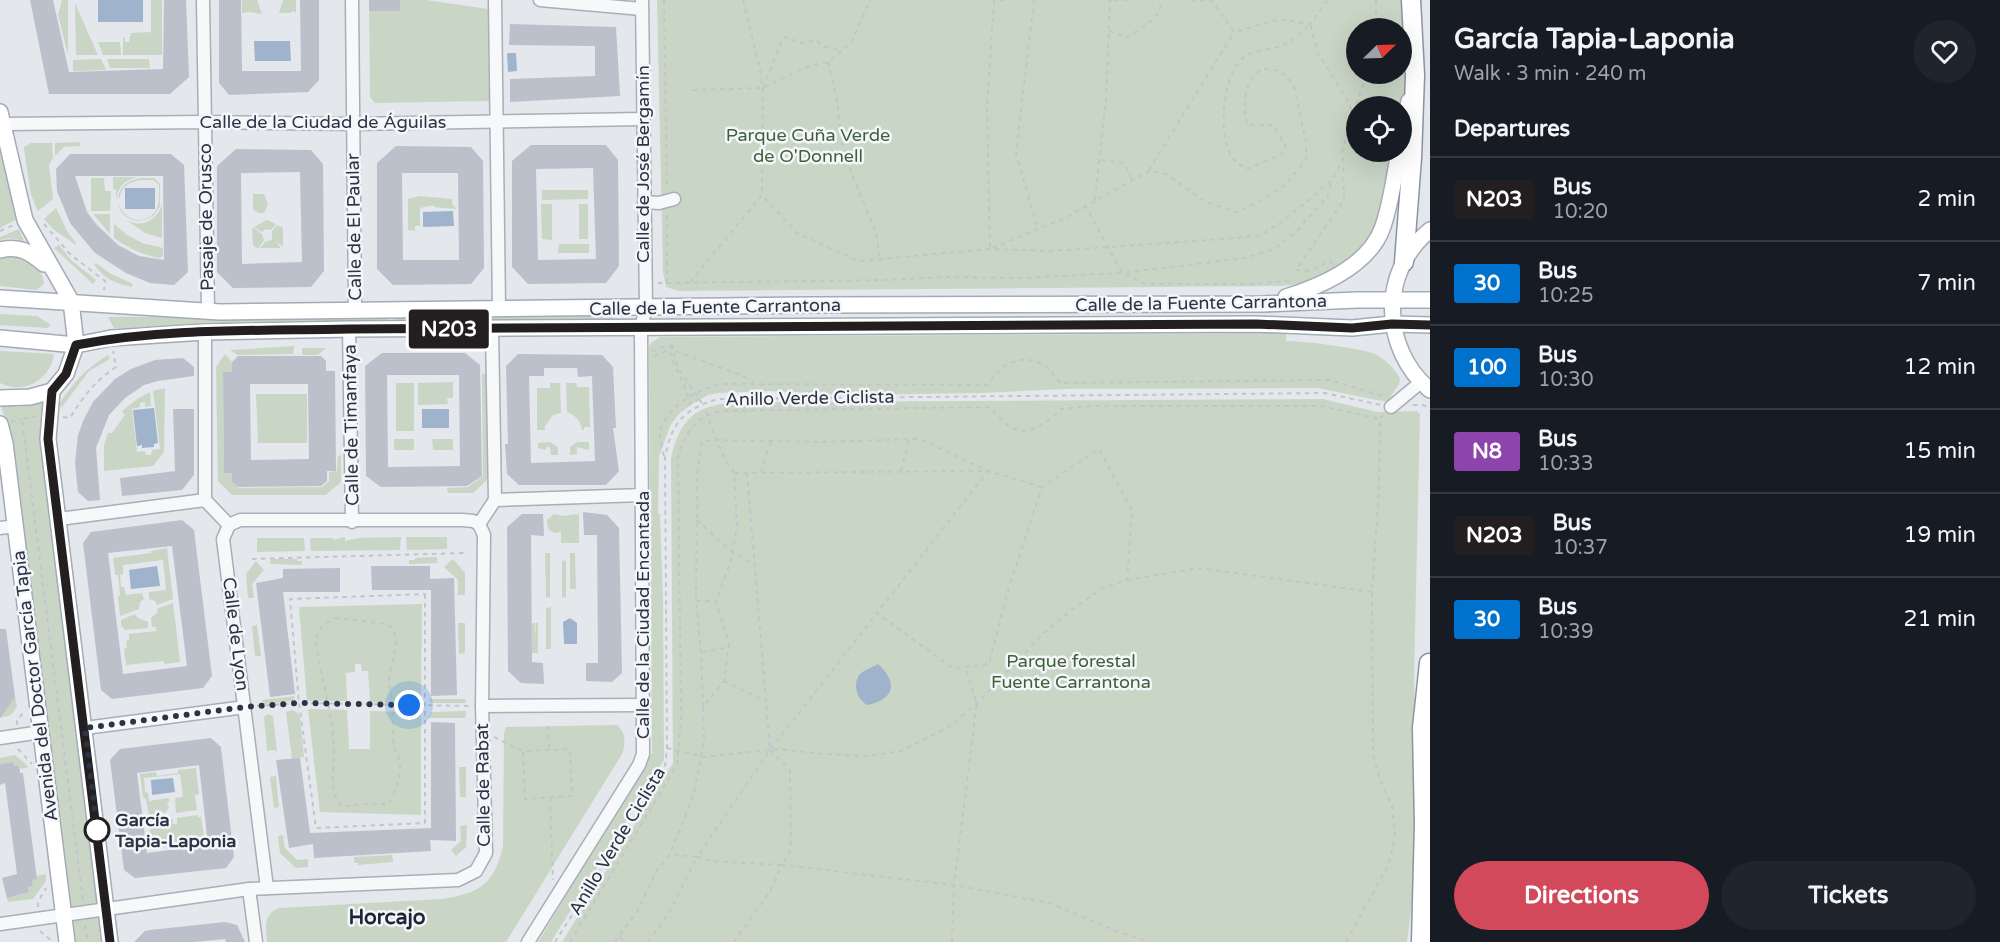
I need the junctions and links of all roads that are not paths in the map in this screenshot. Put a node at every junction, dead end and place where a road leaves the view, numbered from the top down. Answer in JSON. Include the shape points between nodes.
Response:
{"nodes":[{"id":1,"x":203,"y":0,"type":"edge"},
{"id":2,"x":352,"y":0,"type":"edge"},
{"id":3,"x":495,"y":0,"type":"edge"},
{"id":4,"x":540,"y":0,"type":"edge"},
{"id":5,"x":1411,"y":0,"type":"edge"},
{"id":6,"x":642,"y":4,"type":"edge"},
{"id":7,"x":1415,"y":75,"type":"junction"},
{"id":8,"x":1410,"y":96,"type":"edge"},
{"id":9,"x":1,"y":118,"type":"edge"},
{"id":10,"x":643,"y":119,"type":"junction"},
{"id":11,"x":496,"y":120,"type":"junction"},
{"id":12,"x":204,"y":122,"type":"junction"},
{"id":13,"x":353,"y":124,"type":"junction"},
{"id":14,"x":1396,"y":162,"type":"edge"},
{"id":15,"x":670,"y":200,"type":"road end"},
{"id":16,"x":644,"y":202,"type":"junction"},
{"id":17,"x":1430,"y":230,"type":"edge"},
{"id":18,"x":0,"y":250,"type":"edge"},
{"id":19,"x":1404,"y":262,"type":"junction"},
{"id":20,"x":54,"y":272,"type":"junction"},
{"id":21,"x":0,"y":298,"type":"edge"},
{"id":22,"x":1392,"y":299,"type":"junction"},
{"id":23,"x":1430,"y":300,"type":"edge"},
{"id":24,"x":71,"y":301,"type":"junction"},
{"id":25,"x":1263,"y":304,"type":"junction"},
{"id":26,"x":646,"y":307,"type":"junction"},
{"id":27,"x":499,"y":309,"type":"junction"},
{"id":28,"x":355,"y":310,"type":"junction"},
{"id":29,"x":207,"y":311,"type":"junction"},
{"id":30,"x":1392,"y":324,"type":"junction"},
{"id":31,"x":1430,"y":325,"type":"edge"},
{"id":32,"x":641,"y":328,"type":"junction"},
{"id":33,"x":349,"y":329,"type":"junction"},
{"id":34,"x":492,"y":329,"type":"junction"},
{"id":35,"x":205,"y":332,"type":"junction"},
{"id":36,"x":0,"y":338,"type":"edge"},
{"id":37,"x":76,"y":345,"type":"junction"},
{"id":38,"x":1425,"y":386,"type":"edge"},
{"id":39,"x":52,"y":391,"type":"junction"},
{"id":40,"x":0,"y":398,"type":"edge"},
{"id":41,"x":1394,"y":404,"type":"road end"},
{"id":42,"x":0,"y":424,"type":"edge"},
{"id":43,"x":643,"y":495,"type":"junction"},
{"id":44,"x":205,"y":500,"type":"junction"},
{"id":45,"x":495,"y":500,"type":"junction"},
{"id":46,"x":59,"y":519,"type":"junction"},
{"id":47,"x":352,"y":522,"type":"junction"},
{"id":48,"x":479,"y":524,"type":"junction"},
{"id":49,"x":230,"y":525,"type":"junction"},
{"id":50,"x":8,"y":527,"type":"edge"},
{"id":51,"x":1430,"y":650,"type":"edge"},
{"id":52,"x":1429,"y":663,"type":"edge"},
{"id":53,"x":1430,"y":673,"type":"edge"},
{"id":54,"x":644,"y":705,"type":"junction"},
{"id":55,"x":482,"y":706,"type":"junction"},
{"id":56,"x":245,"y":707,"type":"junction"},
{"id":57,"x":85,"y":728,"type":"junction"},
{"id":58,"x":41,"y":732,"type":"junction"},
{"id":59,"x":0,"y":738,"type":"edge"},
{"id":60,"x":267,"y":888,"type":"junction"},
{"id":61,"x":249,"y":889,"type":"junction"},
{"id":62,"x":1423,"y":894,"type":"junction"},
{"id":63,"x":106,"y":909,"type":"junction"},
{"id":64,"x":63,"y":914,"type":"junction"},
{"id":65,"x":0,"y":924,"type":"edge"},
{"id":66,"x":67,"y":942,"type":"edge"},
{"id":67,"x":110,"y":942,"type":"edge"},
{"id":68,"x":256,"y":942,"type":"edge"},
{"id":69,"x":528,"y":942,"type":"edge"},
{"id":70,"x":1414,"y":942,"type":"edge"},
{"id":71,"x":1421,"y":942,"type":"edge"}],
"edges":[{"from":1,"to":12,"type":"street","name":"Pasaje de Orusco"},
{"from":2,"to":13,"type":"street","name":"Calle de El Paular"},
{"from":3,"to":11,"type":"street"},
{"from":4,"to":6,"type":"street"},
{"from":5,"to":7,"type":"highway"},
{"from":6,"to":10,"type":"street","name":"Calle de José Bergamín"},
{"from":7,"to":8,"type":"main road"},
{"from":7,"to":19,"type":"highway"},
{"from":9,"to":12,"type":"street","name":"Calle de la Ciudad de Águilas"},
{"from":9,"to":20,"type":"main road","via":[[24,220]]},
{"from":10,"to":11,"type":"street","name":"Calle de la Ciudad de Águilas"},
{"from":10,"to":16,"type":"street","name":"Calle de José Bergamín"},
{"from":11,"to":13,"type":"street","name":"Calle de la Ciudad de Águilas"},
{"from":11,"to":27,"type":"street"},
{"from":12,"to":13,"type":"street","name":"Calle de la Ciudad de Águilas"},
{"from":12,"to":29,"type":"street","name":"Pasaje de Orusco"},
{"from":13,"to":28,"type":"street","name":"Calle de El Paular"},
{"from":14,"to":25,"type":"main road","via":[[1383,227],[1364,256],[1307,291]]},
{"from":15,"to":16,"type":"street"},
{"from":16,"to":26,"type":"street","name":"Calle de José Bergamín"},
{"from":17,"to":19,"type":"main road"},
{"from":18,"to":20,"type":"main road","via":[[28,251]]},
{"from":19,"to":22,"type":"main road"},
{"from":20,"to":24,"type":"main road"},
{"from":21,"to":24,"type":"main road","name":"Calle de la Fuente Carrantona"},
{"from":22,"to":23,"type":"main road","name":"Calle de la Fuente Carrantona"},
{"from":22,"to":25,"type":"main road","name":"Calle de la Fuente Carrantona"},
{"from":22,"to":30,"type":"main road"},
{"from":24,"to":29,"type":"main road","name":"Calle de la Fuente Carrantona"},
{"from":24,"to":37,"type":"main road"},
{"from":25,"to":26,"type":"main road","name":"Calle de la Fuente Carrantona"},
{"from":26,"to":27,"type":"main road","name":"Calle de la Fuente Carrantona"},
{"from":26,"to":32,"type":"street","name":"Calle de José Bergamín"},
{"from":27,"to":28,"type":"main road","name":"Calle de la Fuente Carrantona"},
{"from":28,"to":29,"type":"main road","name":"Calle de la Fuente Carrantona"},
{"from":30,"to":31,"type":"main road","name":"Calle de la Fuente Carrantona"},
{"from":30,"to":32,"type":"main road","name":"Calle de la Fuente Carrantona","via":[[1352,328],[1256,324]]},
{"from":30,"to":38,"type":"main road","via":[[1403,358]]},
{"from":32,"to":34,"type":"main road","name":"Calle de la Fuente Carrantona"},
{"from":32,"to":43,"type":"street","name":"Calle de la Ciudad Encantada"},
{"from":33,"to":34,"type":"main road","name":"Calle de la Fuente Carrantona"},
{"from":33,"to":35,"type":"main road","name":"Calle de la Fuente Carrantona"},
{"from":33,"to":47,"type":"street","name":"Calle de Timanfaya"},
{"from":34,"to":45,"type":"street"},
{"from":35,"to":37,"type":"main road","name":"Calle de la Fuente Carrantona","via":[[111,338]]},
{"from":35,"to":44,"type":"street"},
{"from":36,"to":37,"type":"main road","name":"Calle de la Fuente Carrantona"},
{"from":37,"to":39,"type":"main road","via":[[66,374]]},
{"from":38,"to":41,"type":"street"},
{"from":39,"to":40,"type":"main road","via":[[30,397]]},
{"from":39,"to":46,"type":"main road","via":[[48,439]]},
{"from":42,"to":50,"type":"main road","name":"Avenida del Doctor García Tapia","via":[[5,443]]},
{"from":43,"to":45,"type":"street"},
{"from":43,"to":54,"type":"street","name":"Calle de la Ciudad Encantada"},
{"from":44,"to":46,"type":"street"},
{"from":44,"to":49,"type":"street"},
{"from":45,"to":48,"type":"street"},
{"from":46,"to":57,"type":"main road"},
{"from":47,"to":48,"type":"street","via":[[463,520]]},
{"from":47,"to":49,"type":"street","via":[[240,520]]},
{"from":48,"to":55,"type":"street","name":"Calle de Rabat","via":[[484,535]]},
{"from":49,"to":56,"type":"street","name":"Calle de Lyon","via":[[223,539]]},
{"from":50,"to":58,"type":"main road","name":"Avenida del Doctor García Tapia"},
{"from":51,"to":52,"type":"highway"},
{"from":52,"to":53,"type":"highway"},
{"from":52,"to":62,"type":"highway","via":[[1422,728]]},
{"from":54,"to":55,"type":"street"},
{"from":54,"to":69,"type":"street","name":"Calle de la Ciudad Encantada","via":[[643,754],[639,765]]},
{"from":55,"to":60,"type":"street","name":"Calle de Rabat","via":[[486,853],[476,871],[458,880]]},
{"from":56,"to":57,"type":"street"},
{"from":56,"to":60,"type":"street","name":"Calle de Lyon"},
{"from":57,"to":63,"type":"main road"},
{"from":58,"to":59,"type":"street"},
{"from":58,"to":64,"type":"main road","name":"Avenida del Doctor García Tapia"},
{"from":60,"to":61,"type":"street","name":"Calle de Rabat"},
{"from":61,"to":63,"type":"street","name":"Calle de Rabat"},
{"from":61,"to":68,"type":"street"},
{"from":62,"to":70,"type":"highway"},
{"from":62,"to":71,"type":"highway"},
{"from":63,"to":64,"type":"street"},
{"from":63,"to":67,"type":"main road"},
{"from":64,"to":65,"type":"street"},
{"from":64,"to":66,"type":"main road","name":"Avenida del Doctor García Tapia"}]}
